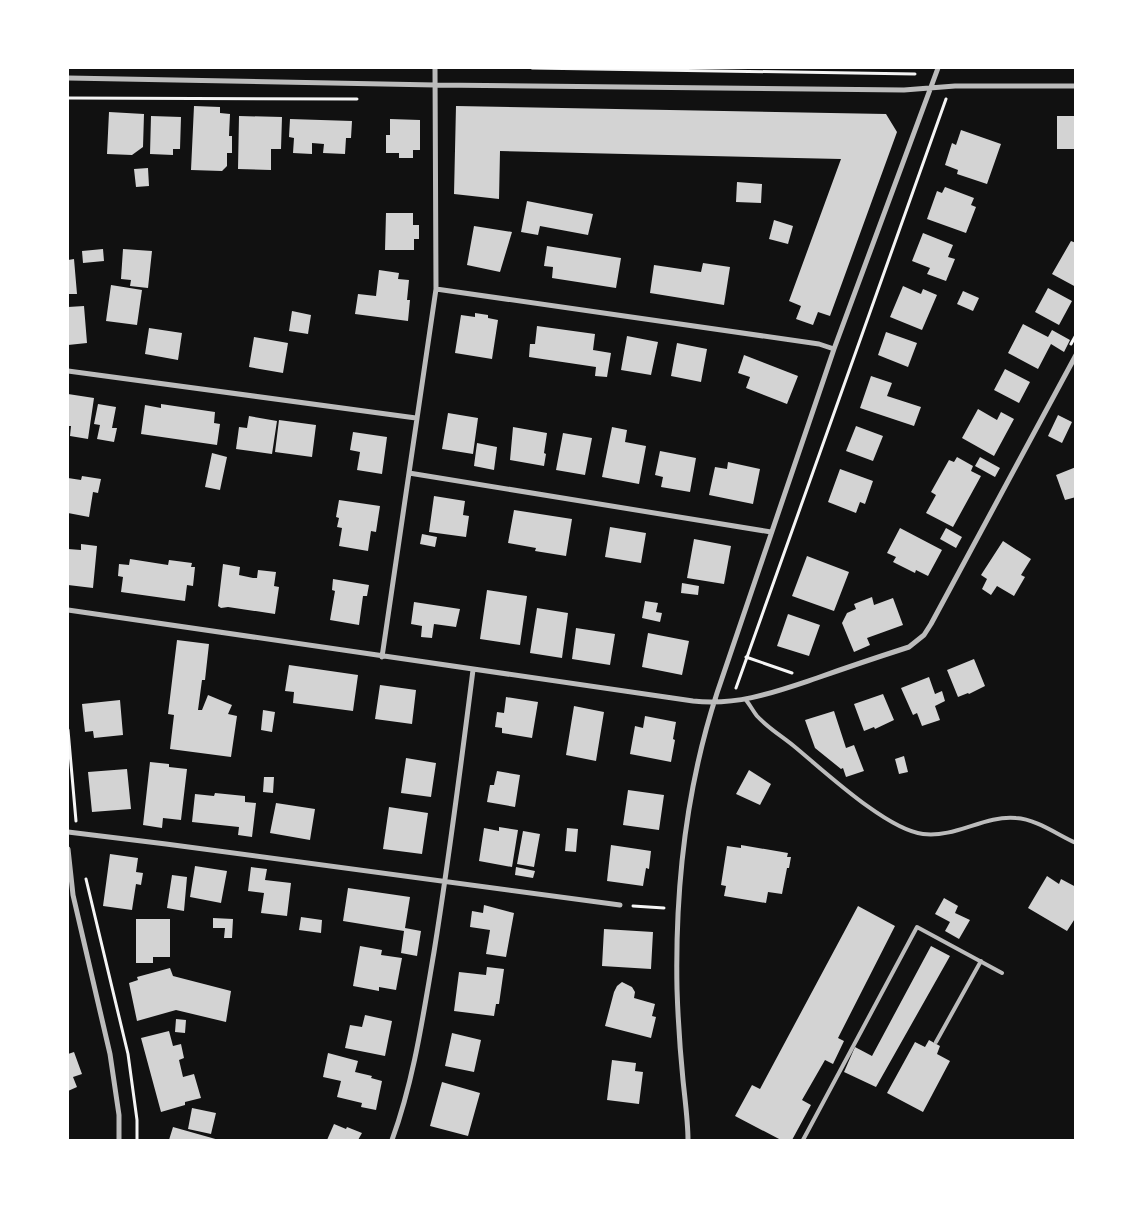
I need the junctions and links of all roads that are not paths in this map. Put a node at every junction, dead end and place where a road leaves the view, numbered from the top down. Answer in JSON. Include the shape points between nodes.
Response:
{"nodes":[{"id":1,"x":435,"y":68,"type":"edge"},
{"id":2,"x":938,"y":68,"type":"edge"},
{"id":3,"x":68,"y":78,"type":"edge"},
{"id":4,"x":435,"y":85,"type":"junction"},
{"id":5,"x":1076,"y":86,"type":"edge"},
{"id":6,"x":931,"y":88,"type":"junction"},
{"id":7,"x":436,"y":289,"type":"junction"},
{"id":8,"x":834,"y":349,"type":"junction"},
{"id":9,"x":1076,"y":355,"type":"edge"},
{"id":10,"x":68,"y":371,"type":"edge"},
{"id":11,"x":416,"y":418,"type":"junction"},
{"id":12,"x":409,"y":473,"type":"junction"},
{"id":13,"x":771,"y":532,"type":"junction"},
{"id":14,"x":68,"y":610,"type":"edge"},
{"id":15,"x":382,"y":657,"type":"junction"},
{"id":16,"x":473,"y":670,"type":"junction"},
{"id":17,"x":746,"y":700,"type":"junction"},
{"id":18,"x":713,"y":704,"type":"junction"},
{"id":19,"x":68,"y":832,"type":"edge"},
{"id":20,"x":1076,"y":844,"type":"edge"},
{"id":21,"x":68,"y":849,"type":"edge"},
{"id":22,"x":445,"y":882,"type":"junction"},
{"id":23,"x":70,"y":897,"type":"edge"},
{"id":24,"x":620,"y":905,"type":"road end"},
{"id":25,"x":981,"y":961,"type":"junction"},
{"id":26,"x":1002,"y":973,"type":"dead end"},
{"id":27,"x":936,"y":1042,"type":"dead end"},
{"id":28,"x":119,"y":1140,"type":"edge"},
{"id":29,"x":392,"y":1140,"type":"edge"},
{"id":30,"x":688,"y":1140,"type":"edge"},
{"id":31,"x":803,"y":1140,"type":"edge"}],
"edges":[{"from":1,"to":4,"type":"street"},
{"from":2,"to":6,"type":"street"},
{"from":3,"to":4,"type":"street"},
{"from":4,"to":6,"type":"street"},
{"from":4,"to":7,"type":"street"},
{"from":5,"to":6,"type":"street"},
{"from":6,"to":8,"type":"street"},
{"from":7,"to":8,"type":"street","via":[[819,344]]},
{"from":7,"to":11,"type":"street"},
{"from":8,"to":13,"type":"street"},
{"from":9,"to":17,"type":"street","via":[[924,635],[909,647]]},
{"from":10,"to":11,"type":"street"},
{"from":11,"to":12,"type":"street"},
{"from":12,"to":13,"type":"street"},
{"from":12,"to":15,"type":"street"},
{"from":13,"to":18,"type":"street"},
{"from":14,"to":15,"type":"street"},
{"from":15,"to":16,"type":"street"},
{"from":16,"to":18,"type":"street"},
{"from":16,"to":22,"type":"street"},
{"from":17,"to":18,"type":"street"},
{"from":17,"to":20,"type":"lane","via":[[758,717],[853,795],[896,825],[935,835],[1004,817],[1019,818]]},
{"from":18,"to":30,"type":"street","via":[[692,798],[680,880],[677,988]]},
{"from":19,"to":22,"type":"street"},
{"from":21,"to":23,"type":"street"},
{"from":22,"to":24,"type":"street"},
{"from":22,"to":29,"type":"street","via":[[410,1082]]},
{"from":23,"to":28,"type":"street","via":[[110,1054],[119,1115]]},
{"from":25,"to":26,"type":"lane"},
{"from":25,"to":27,"type":"lane"},
{"from":25,"to":31,"type":"lane","via":[[917,927]]}]}
